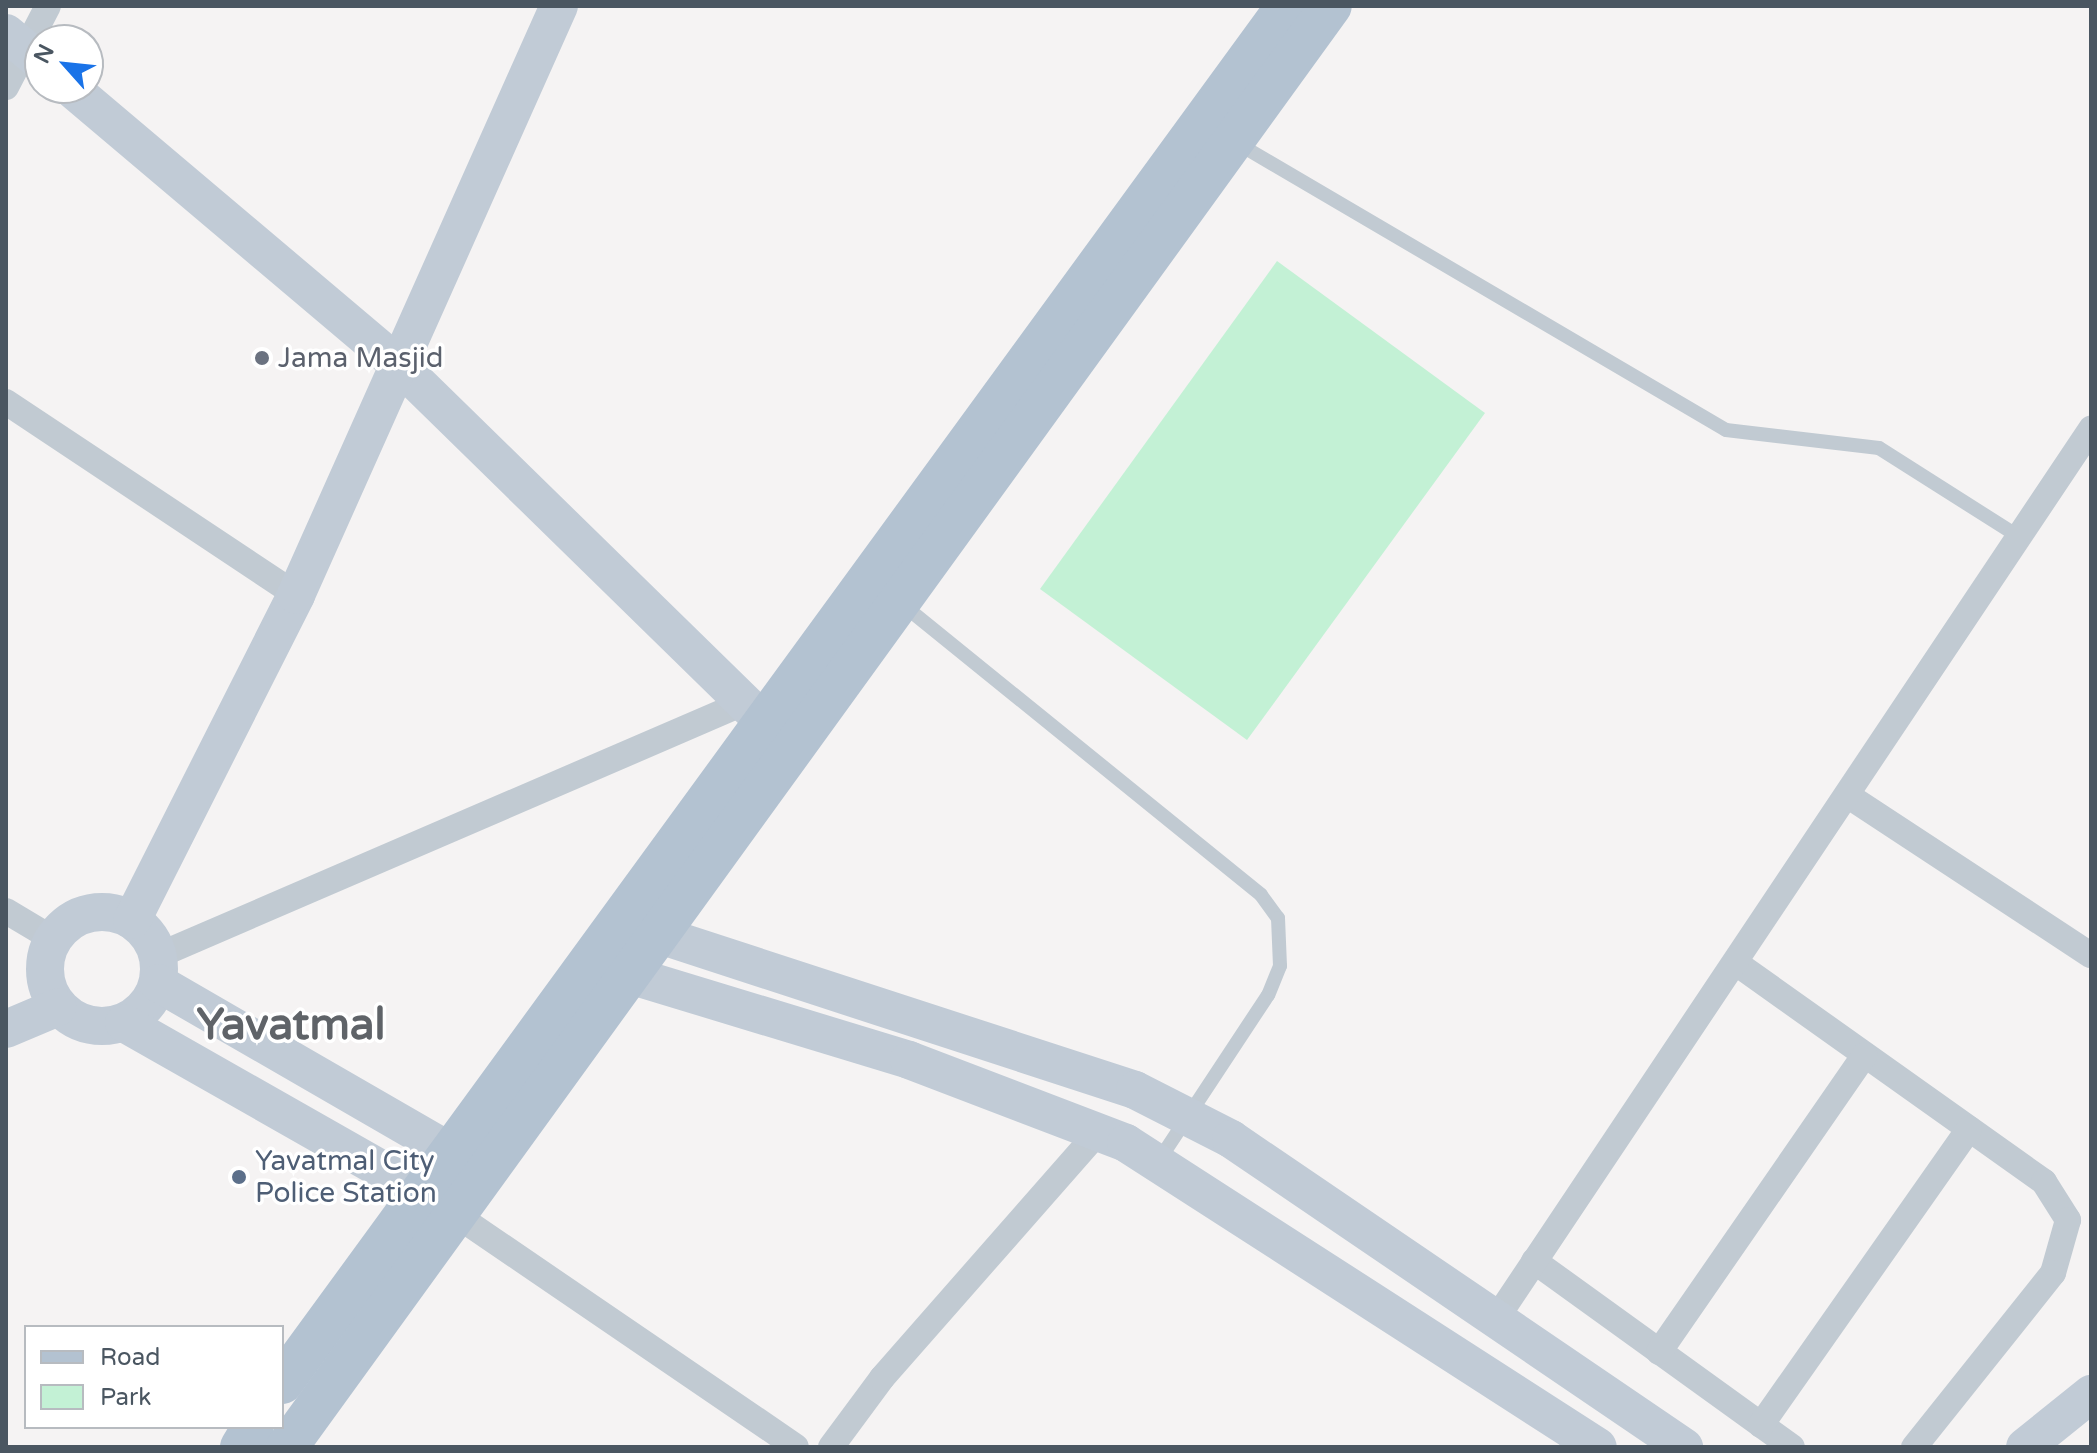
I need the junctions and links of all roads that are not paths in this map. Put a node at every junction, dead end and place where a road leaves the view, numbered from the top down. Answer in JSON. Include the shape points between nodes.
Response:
{"nodes":[{"id":1,"x":48,"y":6,"type":"edge"},
{"id":2,"x":559,"y":6,"type":"edge"},
{"id":3,"x":1287,"y":6,"type":"edge"},
{"id":4,"x":1331,"y":6,"type":"edge"},
{"id":5,"x":38,"y":24,"type":"edge"},
{"id":6,"x":24,"y":48,"type":"edge"},
{"id":7,"x":6,"y":87,"type":"edge"},
{"id":8,"x":90,"y":104,"type":"edge"},
{"id":9,"x":1218,"y":132,"type":"junction"},
{"id":10,"x":398,"y":364,"type":"junction"},
{"id":11,"x":6,"y":402,"type":"edge"},
{"id":12,"x":2091,"y":429,"type":"edge"},
{"id":13,"x":2019,"y":537,"type":"junction"},
{"id":14,"x":886,"y":591,"type":"junction"},
{"id":15,"x":296,"y":595,"type":"junction"},
{"id":16,"x":751,"y":713,"type":"junction"},
{"id":17,"x":1847,"y":795,"type":"junction"},
{"id":18,"x":6,"y":911,"type":"edge"},
{"id":19,"x":132,"y":920,"type":"junction"},
{"id":20,"x":619,"y":922,"type":"junction"},
{"id":21,"x":662,"y":935,"type":"junction"},
{"id":22,"x":53,"y":939,"type":"junction"},
{"id":23,"x":2091,"y":955,"type":"edge"},
{"id":24,"x":589,"y":962,"type":"junction"},
{"id":25,"x":1736,"y":963,"type":"junction"},
{"id":26,"x":158,"y":970,"type":"junction"},
{"id":27,"x":635,"y":976,"type":"junction"},
{"id":28,"x":58,"y":1007,"type":"junction"},
{"id":29,"x":124,"y":1023,"type":"junction"},
{"id":30,"x":6,"y":1029,"type":"edge"},
{"id":31,"x":1865,"y":1055,"type":"junction"},
{"id":32,"x":1185,"y":1115,"type":"junction"},
{"id":33,"x":1969,"y":1129,"type":"junction"},
{"id":34,"x":1098,"y":1132,"type":"junction"},
{"id":35,"x":451,"y":1152,"type":"junction"},
{"id":36,"x":1157,"y":1163,"type":"junction"},
{"id":37,"x":436,"y":1202,"type":"junction"},
{"id":38,"x":1534,"y":1261,"type":"junction"},
{"id":39,"x":1496,"y":1319,"type":"junction"},
{"id":40,"x":1659,"y":1352,"type":"junction"},
{"id":41,"x":284,"y":1381,"type":"edge"},
{"id":42,"x":2091,"y":1394,"type":"edge"},
{"id":43,"x":1761,"y":1425,"type":"junction"},
{"id":44,"x":252,"y":1429,"type":"edge"},
{"id":45,"x":241,"y":1447,"type":"edge"},
{"id":46,"x":287,"y":1447,"type":"edge"},
{"id":47,"x":796,"y":1447,"type":"edge"},
{"id":48,"x":831,"y":1447,"type":"edge"},
{"id":49,"x":1598,"y":1447,"type":"edge"},
{"id":50,"x":1684,"y":1447,"type":"edge"},
{"id":51,"x":1792,"y":1447,"type":"edge"},
{"id":52,"x":1914,"y":1447,"type":"edge"},
{"id":53,"x":2025,"y":1447,"type":"edge"}],
"edges":[{"from":1,"to":5,"type":"street"},
{"from":2,"to":10,"type":"street"},
{"from":3,"to":9,"type":"main road"},
{"from":4,"to":9,"type":"main road"},
{"from":6,"to":7,"type":"street"},
{"from":8,"to":10,"type":"street"},
{"from":9,"to":13,"type":"lane","via":[[1726,430],[1879,448]]},
{"from":9,"to":14,"type":"main road"},
{"from":10,"to":15,"type":"street"},
{"from":10,"to":16,"type":"street"},
{"from":11,"to":15,"type":"street"},
{"from":12,"to":13,"type":"street"},
{"from":13,"to":17,"type":"street"},
{"from":14,"to":16,"type":"main road"},
{"from":14,"to":21,"type":"main road"},
{"from":14,"to":32,"type":"lane","via":[[1261,895],[1278,918],[1280,966],[1268,995]]},
{"from":15,"to":19,"type":"street"},
{"from":16,"to":20,"type":"main road"},
{"from":16,"to":26,"type":"street"},
{"from":17,"to":23,"type":"street"},
{"from":17,"to":25,"type":"street"},
{"from":18,"to":22,"type":"street"},
{"from":19,"to":22,"type":"street","via":[[116,913],[80,916]]},
{"from":19,"to":26,"type":"street"},
{"from":20,"to":21,"type":"street"},
{"from":20,"to":24,"type":"main road"},
{"from":21,"to":27,"type":"main road"},
{"from":21,"to":32,"type":"street","via":[[1073,1064]]},
{"from":22,"to":28,"type":"street","via":[[45,974]]},
{"from":24,"to":27,"type":"street"},
{"from":24,"to":35,"type":"main road"},
{"from":25,"to":31,"type":"street"},
{"from":25,"to":38,"type":"street"},
{"from":26,"to":29,"type":"street"},
{"from":26,"to":35,"type":"street"},
{"from":27,"to":34,"type":"street","via":[[909,1060]]},
{"from":27,"to":37,"type":"main road"},
{"from":28,"to":29,"type":"street","via":[[88,1026]]},
{"from":28,"to":30,"type":"street"},
{"from":29,"to":37,"type":"street"},
{"from":31,"to":33,"type":"street"},
{"from":31,"to":40,"type":"street"},
{"from":32,"to":36,"type":"lane"},
{"from":32,"to":39,"type":"street","via":[[1231,1139]]},
{"from":33,"to":43,"type":"street"},
{"from":33,"to":52,"type":"street","via":[[2057,1198],[2068,1220],[2064,1254]]},
{"from":34,"to":36,"type":"street"},
{"from":34,"to":48,"type":"street","via":[[882,1378]]},
{"from":35,"to":37,"type":"main road"},
{"from":36,"to":49,"type":"street"},
{"from":37,"to":41,"type":"main road"},
{"from":37,"to":46,"type":"main road"},
{"from":37,"to":47,"type":"street"},
{"from":38,"to":39,"type":"street"},
{"from":38,"to":40,"type":"street"},
{"from":39,"to":50,"type":"street"},
{"from":40,"to":43,"type":"street"},
{"from":42,"to":53,"type":"street"},
{"from":43,"to":51,"type":"street"},
{"from":44,"to":45,"type":"main road"}]}
